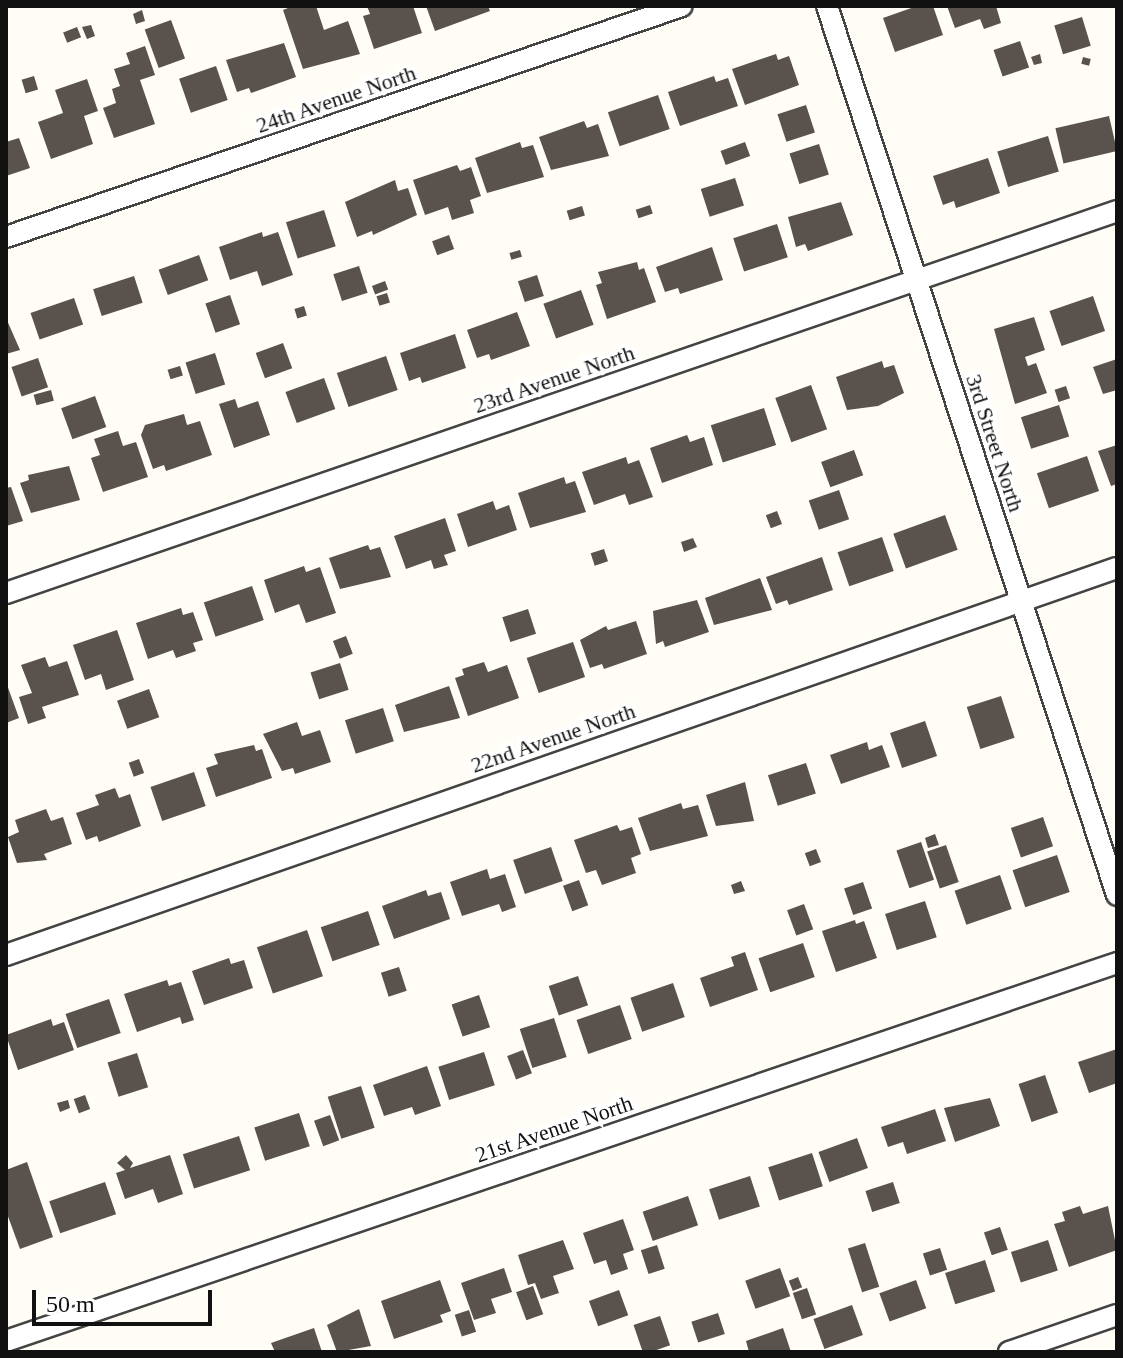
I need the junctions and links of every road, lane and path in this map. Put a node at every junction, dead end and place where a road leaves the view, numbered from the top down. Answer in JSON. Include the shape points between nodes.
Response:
{"nodes":[{"id":1,"x":682,"y":6,"type":"edge"},
{"id":2,"x":827,"y":6,"type":"edge"},
{"id":3,"x":1117,"y":211,"type":"edge"},
{"id":4,"x":6,"y":237,"type":"edge"},
{"id":5,"x":916,"y":280,"type":"junction"},
{"id":6,"x":1117,"y":568,"type":"edge"},
{"id":7,"x":6,"y":593,"type":"edge"},
{"id":8,"x":1021,"y":601,"type":"junction"},
{"id":9,"x":1117,"y":895,"type":"edge"},
{"id":10,"x":6,"y":955,"type":"edge"},
{"id":11,"x":1117,"y":963,"type":"edge"},
{"id":12,"x":1117,"y":1315,"type":"edge"},
{"id":13,"x":6,"y":1341,"type":"edge"},
{"id":14,"x":1009,"y":1352,"type":"edge"}],
"edges":[{"from":1,"to":4,"type":"street","name":"24th Avenue North"},
{"from":2,"to":5,"type":"street","name":"3rd Street North"},
{"from":3,"to":5,"type":"street","name":"23rd Avenue North"},
{"from":5,"to":7,"type":"street","name":"23rd Avenue North"},
{"from":5,"to":8,"type":"street","name":"3rd Street North"},
{"from":6,"to":8,"type":"street","name":"22nd Avenue North"},
{"from":8,"to":9,"type":"street","name":"3rd Street North"},
{"from":8,"to":10,"type":"street","name":"22nd Avenue North"},
{"from":11,"to":13,"type":"street","name":"21st Avenue North"},
{"from":12,"to":14,"type":"street"}]}
